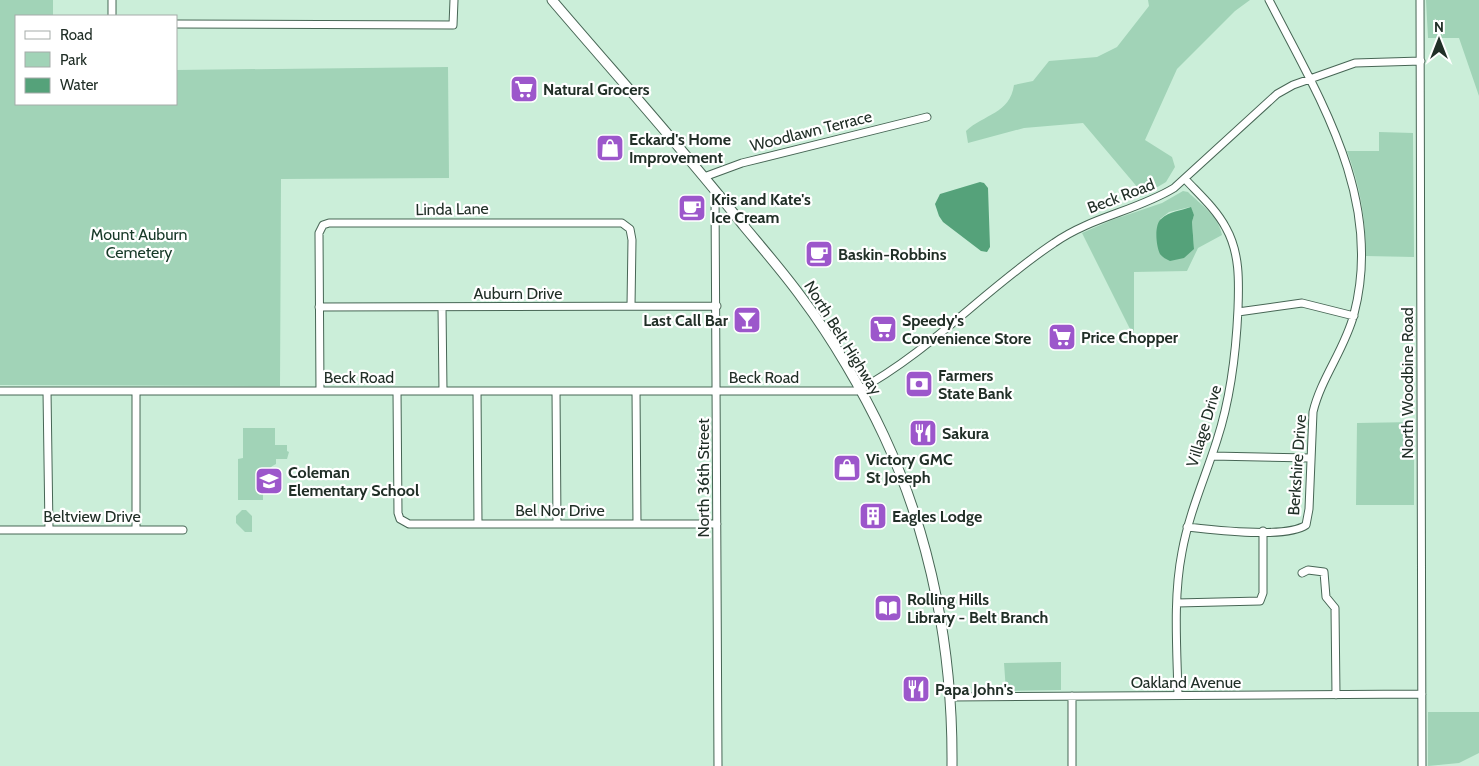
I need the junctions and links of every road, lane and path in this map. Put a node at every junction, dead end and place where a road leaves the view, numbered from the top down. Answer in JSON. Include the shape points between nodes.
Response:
{"nodes":[{"id":1,"x":112,"y":0,"type":"edge"},
{"id":2,"x":454,"y":0,"type":"edge"},
{"id":3,"x":552,"y":0,"type":"edge"},
{"id":4,"x":1269,"y":0,"type":"edge"},
{"id":5,"x":1420,"y":0,"type":"edge"},
{"id":6,"x":112,"y":15,"type":"edge"},
{"id":7,"x":178,"y":24,"type":"edge"},
{"id":8,"x":1421,"y":61,"type":"junction"},
{"id":9,"x":1308,"y":78,"type":"junction"},
{"id":10,"x":926,"y":117,"type":"dead end"},
{"id":11,"x":704,"y":177,"type":"junction"},
{"id":12,"x":1185,"y":179,"type":"junction"},
{"id":13,"x":716,"y":190,"type":"junction"},
{"id":14,"x":632,"y":306,"type":"junction"},
{"id":15,"x":717,"y":306,"type":"junction"},
{"id":16,"x":442,"y":307,"type":"junction"},
{"id":17,"x":320,"y":308,"type":"junction"},
{"id":18,"x":1238,"y":312,"type":"junction"},
{"id":19,"x":1354,"y":316,"type":"junction"},
{"id":20,"x":860,"y":389,"type":"junction"},
{"id":21,"x":47,"y":390,"type":"junction"},
{"id":22,"x":320,"y":390,"type":"junction"},
{"id":23,"x":0,"y":391,"type":"edge"},
{"id":24,"x":136,"y":391,"type":"junction"},
{"id":25,"x":397,"y":391,"type":"junction"},
{"id":26,"x":443,"y":391,"type":"junction"},
{"id":27,"x":477,"y":391,"type":"junction"},
{"id":28,"x":556,"y":391,"type":"junction"},
{"id":29,"x":636,"y":391,"type":"junction"},
{"id":30,"x":716,"y":391,"type":"junction"},
{"id":31,"x":1212,"y":456,"type":"junction"},
{"id":32,"x":1310,"y":458,"type":"junction"},
{"id":33,"x":557,"y":523,"type":"junction"},
{"id":34,"x":478,"y":524,"type":"junction"},
{"id":35,"x":637,"y":524,"type":"junction"},
{"id":36,"x":718,"y":524,"type":"junction"},
{"id":37,"x":1187,"y":527,"type":"junction"},
{"id":38,"x":49,"y":529,"type":"junction"},
{"id":39,"x":136,"y":529,"type":"junction"},
{"id":40,"x":0,"y":530,"type":"edge"},
{"id":41,"x":184,"y":530,"type":"dead end"},
{"id":42,"x":1263,"y":532,"type":"junction"},
{"id":43,"x":1302,"y":573,"type":"dead end"},
{"id":44,"x":1177,"y":603,"type":"junction"},
{"id":45,"x":1422,"y":694,"type":"junction"},
{"id":46,"x":1336,"y":695,"type":"junction"},
{"id":47,"x":1072,"y":696,"type":"junction"},
{"id":48,"x":1178,"y":696,"type":"junction"},
{"id":49,"x":951,"y":697,"type":"junction"},
{"id":50,"x":718,"y":766,"type":"edge"},
{"id":51,"x":952,"y":766,"type":"edge"},
{"id":52,"x":1072,"y":766,"type":"edge"},
{"id":53,"x":1422,"y":766,"type":"edge"}],
"edges":[{"from":1,"to":6,"type":"street"},
{"from":2,"to":7,"type":"street","via":[[453,25]]},
{"from":3,"to":11,"type":"main road","name":"North Belt Highway"},
{"from":4,"to":9,"type":"street","name":"Berkshire Drive"},
{"from":5,"to":8,"type":"street","name":"North Woodbine Road"},
{"from":8,"to":9,"type":"street","name":"Beck Road","via":[[1355,63]]},
{"from":8,"to":45,"type":"street","name":"North Woodbine Road"},
{"from":9,"to":12,"type":"street","name":"Beck Road","via":[[1277,94]]},
{"from":9,"to":19,"type":"street","name":"Berkshire Drive","via":[[1342,149],[1356,197],[1363,242],[1363,268]]},
{"from":10,"to":11,"type":"street","name":"Woodlawn Terrace","via":[[742,163]]},
{"from":11,"to":13,"type":"main road","name":"North Belt Highway"},
{"from":12,"to":18,"type":"street","name":"Village Drive","via":[[1216,212],[1228,231],[1237,263]]},
{"from":12,"to":20,"type":"street","name":"Beck Road","via":[[1156,200],[1088,223],[1056,241],[1024,262],[912,355]]},
{"from":13,"to":15,"type":"street","name":"North 36th Street"},
{"from":13,"to":20,"type":"main road","name":"North Belt Highway","via":[[803,298]]},
{"from":14,"to":15,"type":"street","name":"Auburn Drive"},
{"from":14,"to":16,"type":"street","name":"Auburn Drive"},
{"from":14,"to":17,"type":"street","name":"Linda Lane","via":[[630,229],[622,222],[329,222],[319,233]]},
{"from":15,"to":30,"type":"street","name":"North 36th Street"},
{"from":16,"to":17,"type":"street","name":"Auburn Drive"},
{"from":16,"to":26,"type":"street"},
{"from":17,"to":22,"type":"street"},
{"from":18,"to":19,"type":"street","via":[[1302,304]]},
{"from":18,"to":31,"type":"street","name":"Village Drive","via":[[1233,376]]},
{"from":19,"to":32,"type":"street","name":"Berkshire Drive","via":[[1342,350],[1317,398]]},
{"from":20,"to":30,"type":"street","name":"Beck Road"},
{"from":20,"to":49,"type":"main road","name":"North Belt Highway","via":[[900,474],[922,540],[942,629]]},
{"from":21,"to":23,"type":"street","name":"Beck Road"},
{"from":21,"to":24,"type":"street","name":"Beck Road"},
{"from":21,"to":38,"type":"street"},
{"from":22,"to":24,"type":"street","name":"Beck Road"},
{"from":22,"to":25,"type":"street","name":"Beck Road"},
{"from":24,"to":39,"type":"street"},
{"from":25,"to":26,"type":"street","name":"Beck Road"},
{"from":25,"to":34,"type":"street","name":"Bel Nor Drive","via":[[398,513],[403,522]]},
{"from":26,"to":27,"type":"street","name":"Beck Road"},
{"from":27,"to":28,"type":"street","name":"Beck Road"},
{"from":27,"to":34,"type":"street"},
{"from":28,"to":29,"type":"street","name":"Beck Road"},
{"from":28,"to":33,"type":"street"},
{"from":29,"to":30,"type":"street","name":"Beck Road"},
{"from":29,"to":35,"type":"street"},
{"from":30,"to":36,"type":"street","name":"North 36th Street"},
{"from":31,"to":32,"type":"street"},
{"from":31,"to":37,"type":"street","name":"Village Drive"},
{"from":32,"to":42,"type":"street","name":"Berkshire Drive","via":[[1310,508],[1306,525],[1294,531]]},
{"from":33,"to":34,"type":"street","name":"Bel Nor Drive"},
{"from":33,"to":35,"type":"street","name":"Bel Nor Drive"},
{"from":35,"to":36,"type":"street","name":"Bel Nor Drive"},
{"from":36,"to":50,"type":"street","name":"North 36th Street"},
{"from":37,"to":42,"type":"street"},
{"from":37,"to":44,"type":"street","name":"Village Drive","via":[[1178,575]]},
{"from":38,"to":39,"type":"street","name":"Beltview Drive"},
{"from":38,"to":40,"type":"street","name":"Beltview Drive"},
{"from":39,"to":41,"type":"street","name":"Beltview Drive"},
{"from":42,"to":44,"type":"street","via":[[1263,593],[1260,601]]},
{"from":43,"to":46,"type":"street","via":[[1308,570],[1324,572],[1326,597],[1335,608]]},
{"from":44,"to":48,"type":"street","name":"Village Drive"},
{"from":45,"to":46,"type":"street","name":"Oakland Avenue"},
{"from":45,"to":53,"type":"street","name":"North Woodbine Road"},
{"from":46,"to":48,"type":"street","name":"Oakland Avenue"},
{"from":47,"to":48,"type":"street","name":"Oakland Avenue"},
{"from":47,"to":49,"type":"street","name":"Oakland Avenue"},
{"from":47,"to":52,"type":"street"},
{"from":49,"to":51,"type":"main road","name":"North Belt Highway"}]}
